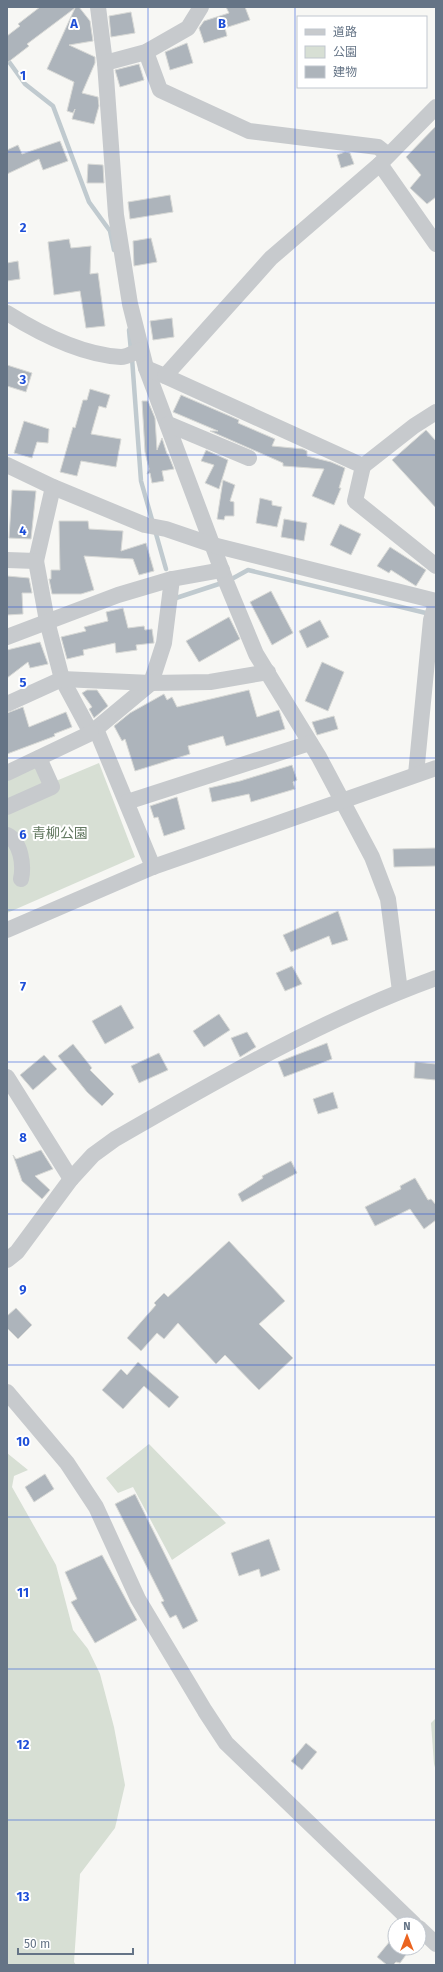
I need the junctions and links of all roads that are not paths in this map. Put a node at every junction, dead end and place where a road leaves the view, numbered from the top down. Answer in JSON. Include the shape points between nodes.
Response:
{"nodes":[{"id":1,"x":98,"y":7,"type":"edge"},
{"id":2,"x":201,"y":7,"type":"edge"},
{"id":3,"x":146,"y":52,"type":"junction"},
{"id":4,"x":105,"y":63,"type":"junction"},
{"id":5,"x":436,"y":107,"type":"edge"},
{"id":6,"x":384,"y":160,"type":"junction"},
{"id":7,"x":436,"y":244,"type":"edge"},
{"id":8,"x":7,"y":313,"type":"edge"},
{"id":9,"x":141,"y":350,"type":"junction"},
{"id":10,"x":146,"y":368,"type":"junction"},
{"id":11,"x":165,"y":376,"type":"junction"},
{"id":12,"x":436,"y":412,"type":"edge"},
{"id":13,"x":168,"y":424,"type":"junction"},
{"id":14,"x":249,"y":458,"type":"dead end"},
{"id":15,"x":7,"y":465,"type":"edge"},
{"id":16,"x":362,"y":466,"type":"junction"},
{"id":17,"x":53,"y":487,"type":"junction"},
{"id":18,"x":213,"y":545,"type":"junction"},
{"id":19,"x":7,"y":560,"type":"edge"},
{"id":20,"x":36,"y":561,"type":"junction"},
{"id":21,"x":436,"y":566,"type":"edge"},
{"id":22,"x":224,"y":577,"type":"junction"},
{"id":23,"x":171,"y":593,"type":"junction"},
{"id":24,"x":436,"y":602,"type":"edge"},
{"id":25,"x":47,"y":622,"type":"junction"},
{"id":26,"x":7,"y":637,"type":"edge"},
{"id":27,"x":268,"y":672,"type":"junction"},
{"id":28,"x":62,"y":679,"type":"junction"},
{"id":29,"x":151,"y":683,"type":"junction"},
{"id":30,"x":7,"y":704,"type":"edge"},
{"id":31,"x":93,"y":731,"type":"junction"},
{"id":32,"x":310,"y":743,"type":"junction"},
{"id":33,"x":39,"y":758,"type":"junction"},
{"id":34,"x":436,"y":768,"type":"edge"},
{"id":35,"x":7,"y":773,"type":"edge"},
{"id":36,"x":416,"y":774,"type":"junction"},
{"id":37,"x":342,"y":800,"type":"junction"},
{"id":38,"x":127,"y":802,"type":"junction"},
{"id":39,"x":7,"y":807,"type":"edge"},
{"id":40,"x":7,"y":835,"type":"edge"},
{"id":41,"x":153,"y":867,"type":"junction"},
{"id":42,"x":21,"y":879,"type":"dead end"},
{"id":43,"x":7,"y":930,"type":"edge"},
{"id":44,"x":436,"y":978,"type":"edge"},
{"id":45,"x":400,"y":991,"type":"junction"},
{"id":46,"x":7,"y":1077,"type":"edge"},
{"id":47,"x":71,"y":1179,"type":"junction"},
{"id":48,"x":7,"y":1260,"type":"edge"},
{"id":49,"x":7,"y":1392,"type":"edge"},
{"id":50,"x":406,"y":1916,"type":"edge"},
{"id":51,"x":427,"y":1936,"type":"edge"},
{"id":52,"x":436,"y":1944,"type":"edge"}],
"edges":[{"from":1,"to":4,"type":"street"},
{"from":2,"to":3,"type":"street","via":[[188,28]]},
{"from":3,"to":4,"type":"street"},
{"from":3,"to":6,"type":"street","via":[[160,90],[230,124],[249,131],[378,147]]},
{"from":4,"to":9,"type":"street","via":[[116,215],[130,304]]},
{"from":5,"to":6,"type":"street"},
{"from":6,"to":7,"type":"street"},
{"from":6,"to":11,"type":"street","via":[[271,258]]},
{"from":8,"to":9,"type":"street","via":[[39,333],[91,352],[122,357]]},
{"from":9,"to":10,"type":"street"},
{"from":10,"to":11,"type":"street"},
{"from":10,"to":13,"type":"street"},
{"from":11,"to":16,"type":"street"},
{"from":12,"to":16,"type":"street"},
{"from":13,"to":14,"type":"street"},
{"from":13,"to":18,"type":"street"},
{"from":15,"to":17,"type":"street"},
{"from":16,"to":21,"type":"street","via":[[354,501]]},
{"from":17,"to":18,"type":"street","via":[[144,525]]},
{"from":17,"to":20,"type":"street"},
{"from":18,"to":22,"type":"street"},
{"from":18,"to":24,"type":"street"},
{"from":19,"to":20,"type":"street"},
{"from":20,"to":25,"type":"street"},
{"from":22,"to":23,"type":"street"},
{"from":22,"to":27,"type":"street","via":[[256,654]]},
{"from":23,"to":25,"type":"street","via":[[118,595]]},
{"from":23,"to":29,"type":"street","via":[[164,643]]},
{"from":24,"to":36,"type":"street","via":[[431,620]]},
{"from":25,"to":26,"type":"street"},
{"from":25,"to":28,"type":"street"},
{"from":27,"to":29,"type":"street","via":[[210,682]]},
{"from":27,"to":32,"type":"street"},
{"from":28,"to":29,"type":"street"},
{"from":28,"to":30,"type":"street"},
{"from":28,"to":31,"type":"street"},
{"from":29,"to":31,"type":"street"},
{"from":31,"to":33,"type":"street"},
{"from":31,"to":38,"type":"street"},
{"from":32,"to":37,"type":"street"},
{"from":32,"to":38,"type":"street"},
{"from":33,"to":35,"type":"street"},
{"from":33,"to":39,"type":"street","via":[[52,787]]},
{"from":34,"to":36,"type":"street"},
{"from":36,"to":37,"type":"street"},
{"from":37,"to":41,"type":"street"},
{"from":37,"to":45,"type":"street","via":[[372,857],[388,899]]},
{"from":38,"to":41,"type":"street"},
{"from":40,"to":42,"type":"street","via":[[13,838],[17,845],[23,872]]},
{"from":41,"to":43,"type":"street"},
{"from":44,"to":45,"type":"street"},
{"from":45,"to":47,"type":"street","via":[[260,1056],[115,1139],[93,1155]]},
{"from":46,"to":47,"type":"street"},
{"from":47,"to":48,"type":"street","via":[[17,1252]]},
{"from":49,"to":50,"type":"street","via":[[66,1462],[96,1507],[138,1599],[226,1743]]},
{"from":51,"to":52,"type":"street"}]}
